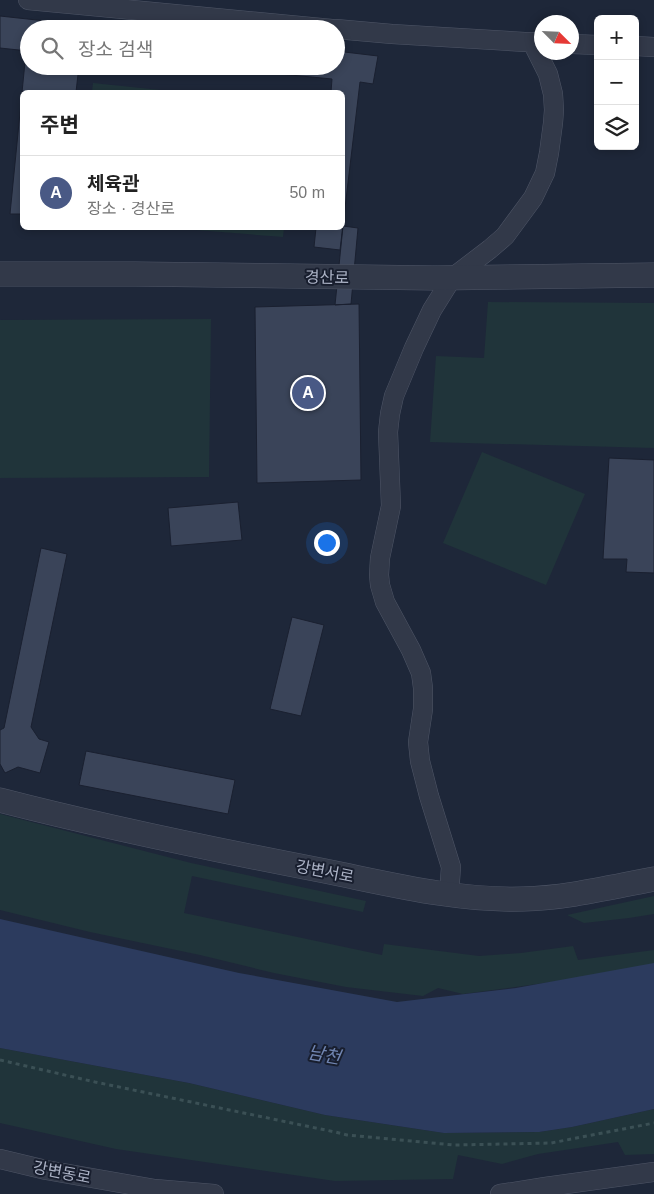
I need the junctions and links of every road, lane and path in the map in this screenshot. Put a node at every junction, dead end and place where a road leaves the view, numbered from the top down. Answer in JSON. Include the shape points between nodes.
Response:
{"nodes":[{"id":1,"x":28,"y":0,"type":"edge"},
{"id":2,"x":238,"y":20,"type":"edge"},
{"id":3,"x":345,"y":30,"type":"edge"},
{"id":4,"x":534,"y":42,"type":"edge"},
{"id":5,"x":579,"y":44,"type":"edge"},
{"id":6,"x":594,"y":45,"type":"edge"},
{"id":7,"x":639,"y":46,"type":"edge"},
{"id":8,"x":654,"y":47,"type":"edge"},
{"id":9,"x":543,"y":60,"type":"edge"},
{"id":10,"x":0,"y":274,"type":"edge"},
{"id":11,"x":654,"y":275,"type":"edge"},
{"id":12,"x":452,"y":278,"type":"junction"},
{"id":13,"x":0,"y":800,"type":"edge"},
{"id":14,"x":654,"y":879,"type":"edge"},
{"id":15,"x":449,"y":894,"type":"junction"},
{"id":16,"x":0,"y":1060,"type":"edge"},
{"id":17,"x":654,"y":1123,"type":"edge"},
{"id":18,"x":0,"y":1160,"type":"edge"},
{"id":19,"x":654,"y":1172,"type":"edge"},
{"id":20,"x":545,"y":1190,"type":"edge"},
{"id":21,"x":155,"y":1192,"type":"edge"},
{"id":22,"x":214,"y":1194,"type":"edge"},
{"id":23,"x":500,"y":1194,"type":"edge"}],
"edges":[{"from":1,"to":2,"type":"street"},
{"from":3,"to":4,"type":"street"},
{"from":5,"to":6,"type":"street"},
{"from":7,"to":8,"type":"street"},
{"from":9,"to":12,"type":"street","via":[[553,94],[553,123],[545,173],[534,198],[505,236]]},
{"from":10,"to":12,"type":"street","name":"경산로"},
{"from":11,"to":12,"type":"street","name":"경산로"},
{"from":12,"to":15,"type":"street","via":[[432,310],[394,396],[388,432],[391,506],[379,575],[386,602],[421,673],[424,688],[418,742],[420,761],[451,867]]},
{"from":13,"to":15,"type":"street","name":"강변서로","via":[[205,848]]},
{"from":14,"to":15,"type":"street","name":"강변서로","via":[[552,898],[500,899]]},
{"from":16,"to":17,"type":"path","via":[[341,1133],[454,1145],[551,1143]]},
{"from":18,"to":21,"type":"street","name":"강변동로"},
{"from":19,"to":20,"type":"street"},
{"from":20,"to":23,"type":"street"},
{"from":21,"to":22,"type":"street","name":"강변동로"}]}
